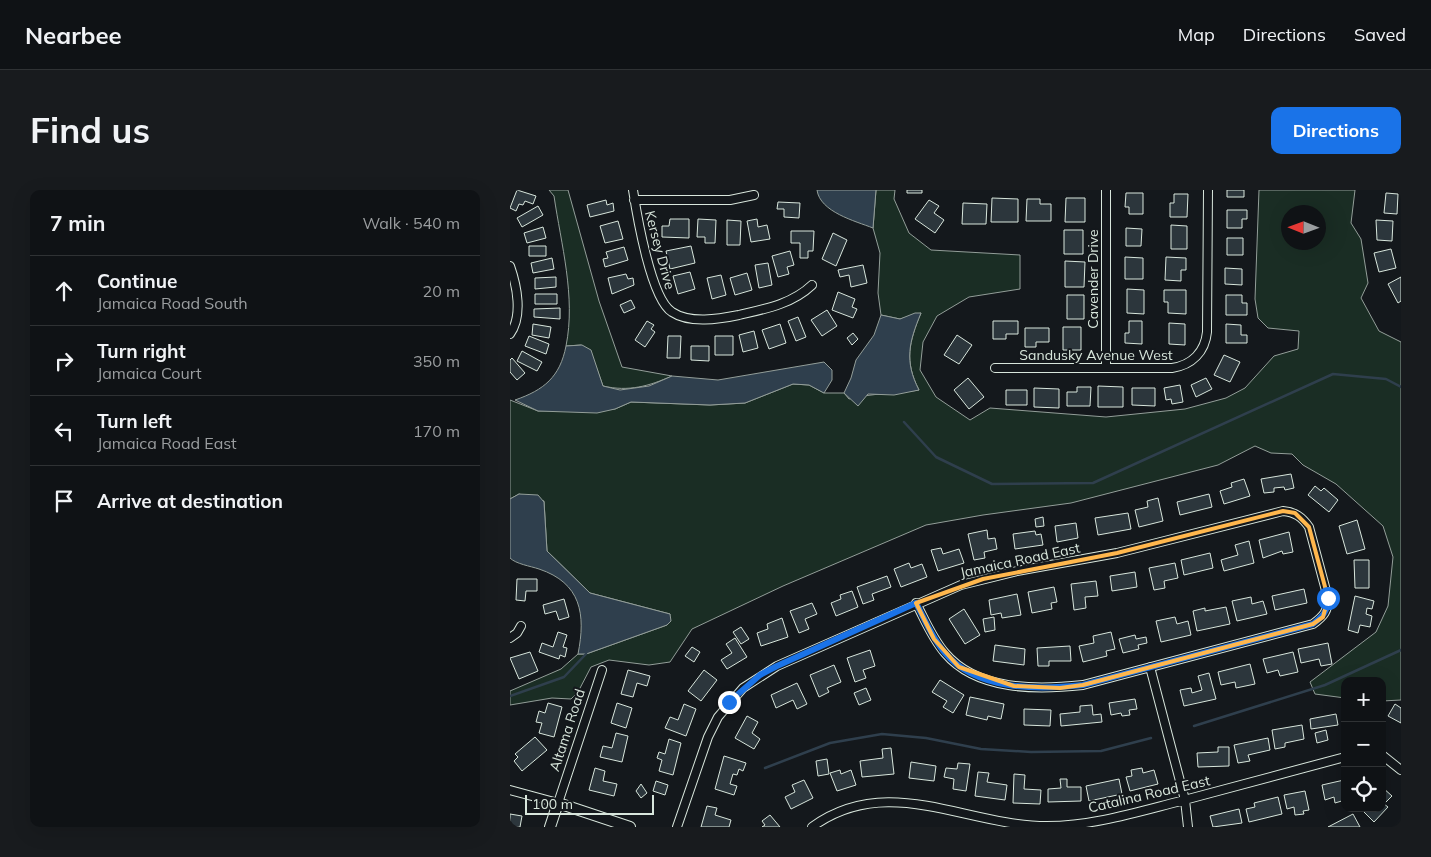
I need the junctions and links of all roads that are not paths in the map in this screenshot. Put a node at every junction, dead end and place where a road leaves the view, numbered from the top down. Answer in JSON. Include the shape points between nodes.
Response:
{"nodes":[{"id":1,"x":633,"y":190,"type":"edge"},
{"id":2,"x":1106,"y":190,"type":"edge"},
{"id":3,"x":1208,"y":190,"type":"edge"},
{"id":4,"x":754,"y":195,"type":"dead end"},
{"id":5,"x":634,"y":200,"type":"junction"},
{"id":6,"x":510,"y":266,"type":"edge"},
{"id":7,"x":812,"y":285,"type":"dead end"},
{"id":8,"x":510,"y":334,"type":"edge"},
{"id":9,"x":995,"y":368,"type":"dead end"},
{"id":10,"x":1106,"y":368,"type":"junction"},
{"id":11,"x":916,"y":603,"type":"junction"},
{"id":12,"x":521,"y":626,"type":"dead end"},
{"id":13,"x":510,"y":638,"type":"edge"},
{"id":14,"x":1150,"y":667,"type":"junction"},
{"id":15,"x":602,"y":670,"type":"dead end"},
{"id":16,"x":1341,"y":758,"type":"edge"},
{"id":17,"x":1386,"y":758,"type":"edge"},
{"id":18,"x":1401,"y":770,"type":"edge"},
{"id":19,"x":510,"y":790,"type":"edge"},
{"id":20,"x":1185,"y":800,"type":"junction"},
{"id":21,"x":558,"y":803,"type":"junction"},
{"id":22,"x":550,"y":827,"type":"edge"},
{"id":23,"x":630,"y":827,"type":"edge"},
{"id":24,"x":677,"y":827,"type":"edge"},
{"id":25,"x":812,"y":827,"type":"edge"},
{"id":26,"x":1188,"y":827,"type":"edge"}],
"edges":[{"from":1,"to":5,"type":"street","name":"Kersey Drive"},
{"from":2,"to":10,"type":"street","name":"Cavender Drive"},
{"from":3,"to":10,"type":"street","name":"Sandusky Avenue West","via":[[1205,342],[1187,364],[1172,368]]},
{"from":4,"to":5,"type":"street","via":[[730,200]]},
{"from":5,"to":7,"type":"street","name":"Kersey Drive","via":[[656,291],[671,312],[690,319],[732,316],[788,302],[801,296]]},
{"from":6,"to":8,"type":"street","via":[[517,302],[515,324]]},
{"from":9,"to":10,"type":"street","name":"Sandusky Avenue West"},
{"from":11,"to":14,"type":"street","via":[[934,639],[946,654],[959,667],[991,681],[1014,686],[1060,688]]},
{"from":11,"to":14,"type":"street","name":"Jamaica Road East","via":[[983,579],[1117,553],[1275,512],[1295,513],[1304,520],[1309,527],[1328,598],[1328,608],[1323,617],[1313,624]]},
{"from":11,"to":24,"type":"street","name":"Jamaica Road East","via":[[777,666],[743,688],[718,717],[708,737]]},
{"from":12,"to":13,"type":"street"},
{"from":14,"to":20,"type":"street"},
{"from":15,"to":21,"type":"street","name":"Altama Road"},
{"from":16,"to":20,"type":"street","name":"Catalina Road East"},
{"from":17,"to":18,"type":"street"},
{"from":19,"to":21,"type":"street"},
{"from":20,"to":25,"type":"street","name":"Catalina Road East","via":[[1106,820],[1049,826],[1002,823],[921,803],[883,802],[842,812]]},
{"from":20,"to":26,"type":"street"},
{"from":21,"to":22,"type":"street","name":"Altama Road"},
{"from":21,"to":23,"type":"street"}]}
